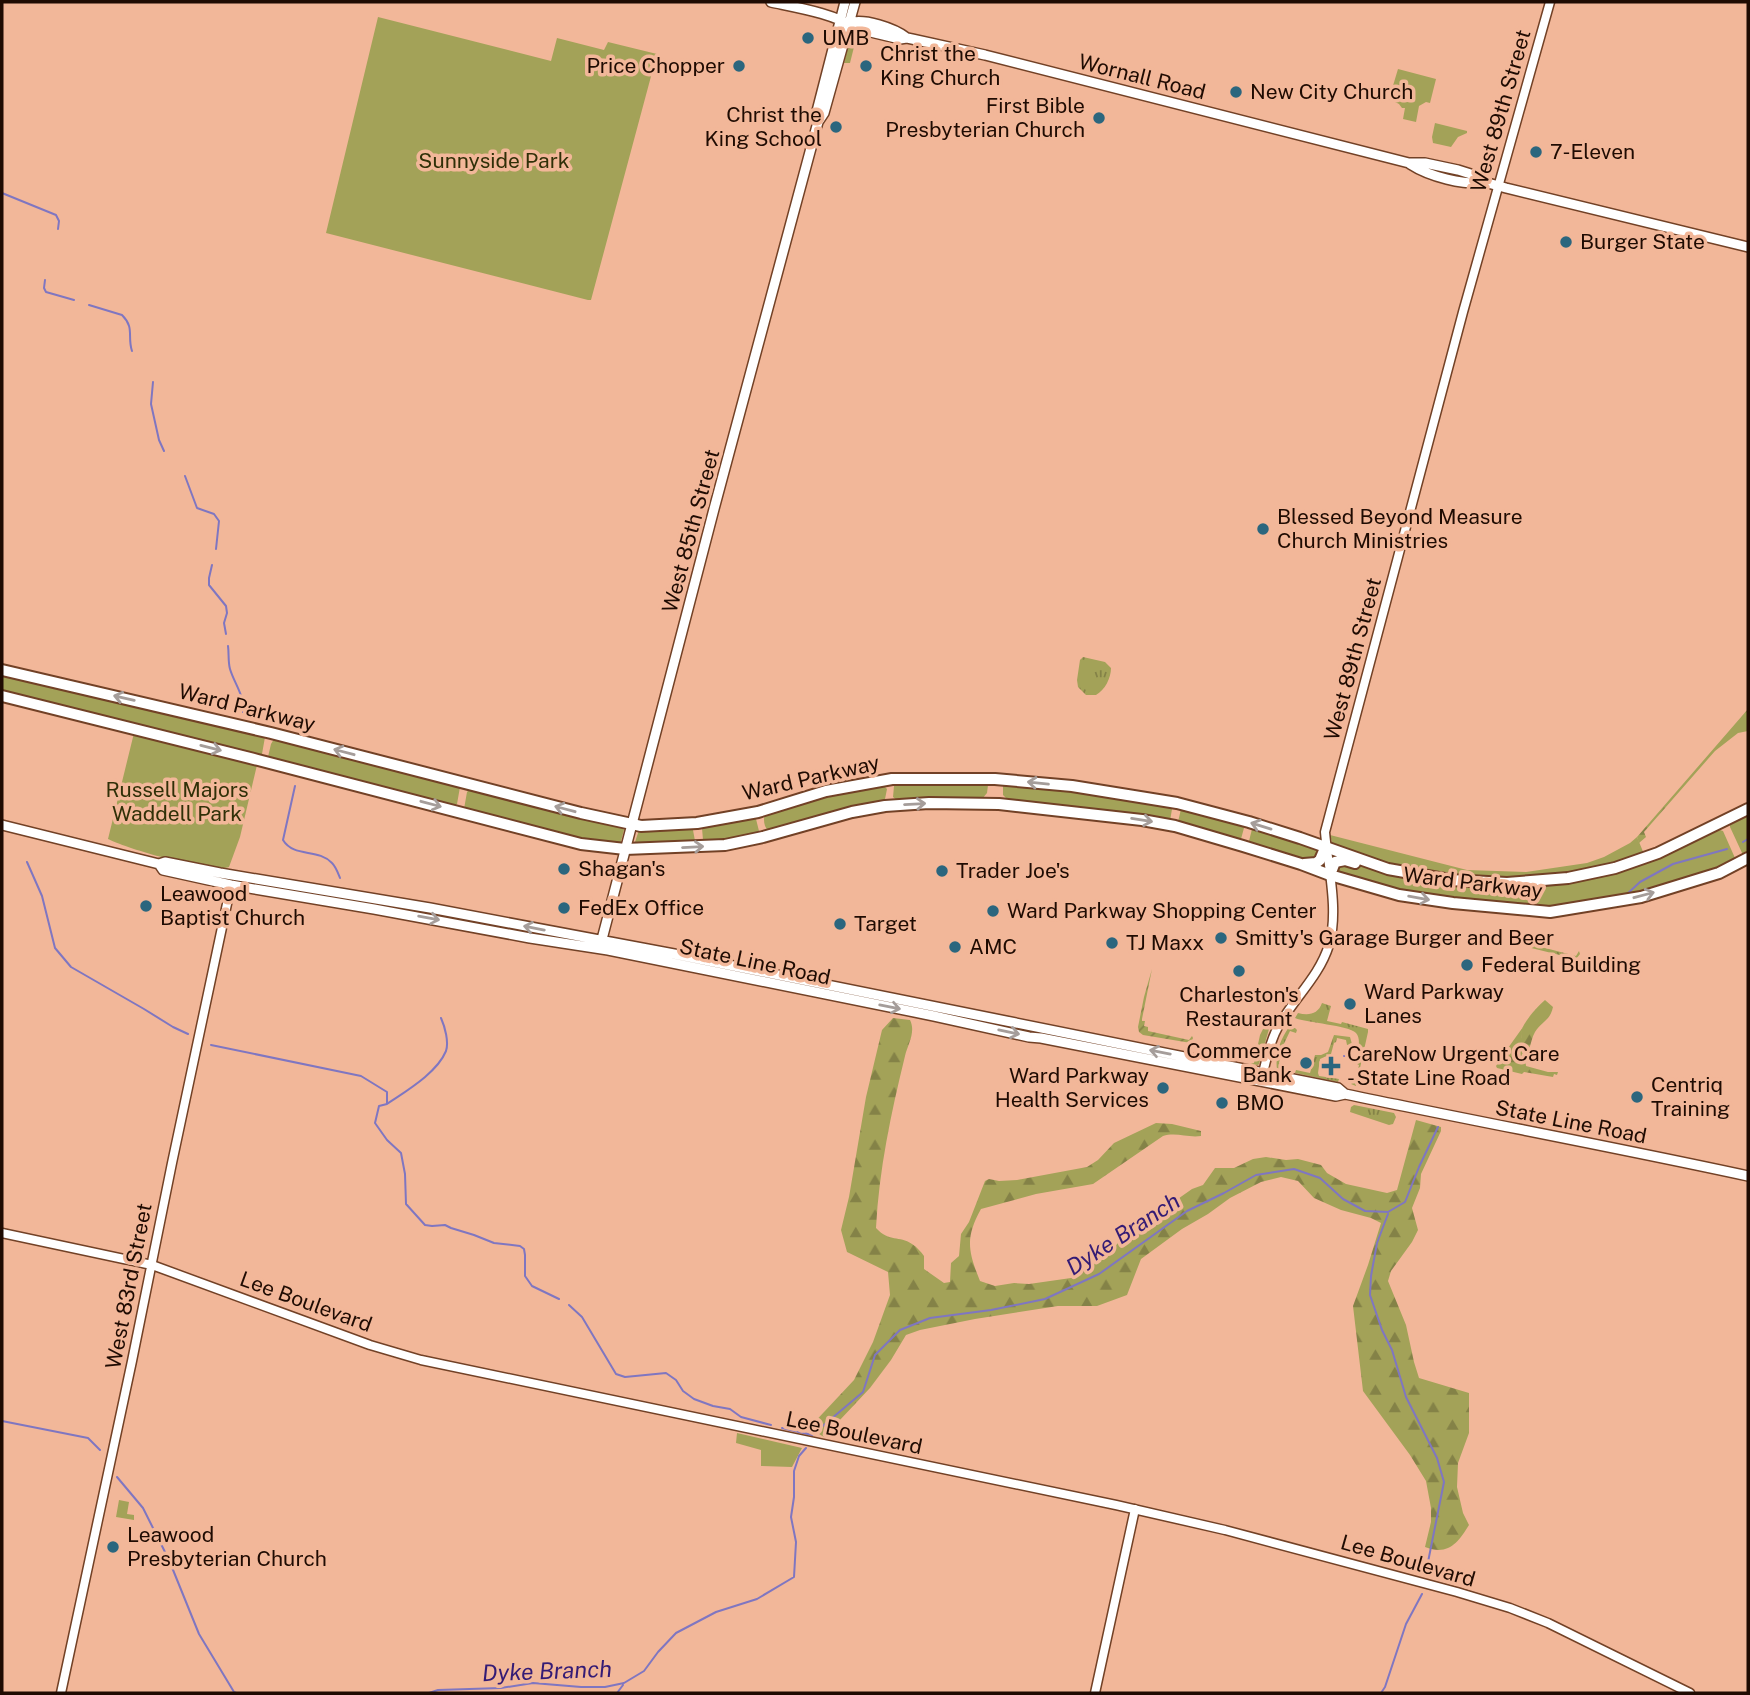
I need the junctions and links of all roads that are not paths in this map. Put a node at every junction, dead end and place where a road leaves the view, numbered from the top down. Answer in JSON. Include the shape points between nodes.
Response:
{"nodes":[{"id":1,"x":771,"y":2,"type":"edge"},
{"id":2,"x":845,"y":2,"type":"edge"},
{"id":3,"x":855,"y":2,"type":"edge"},
{"id":4,"x":1550,"y":2,"type":"edge"},
{"id":5,"x":844,"y":22,"type":"junction"},
{"id":6,"x":1493,"y":184,"type":"junction"},
{"id":7,"x":1748,"y":247,"type":"edge"},
{"id":8,"x":2,"y":670,"type":"edge"},
{"id":9,"x":2,"y":696,"type":"edge"},
{"id":10,"x":1748,"y":809,"type":"edge"},
{"id":11,"x":2,"y":825,"type":"edge"},
{"id":12,"x":631,"y":825,"type":"junction"},
{"id":13,"x":1326,"y":846,"type":"junction"},
{"id":14,"x":625,"y":849,"type":"junction"},
{"id":15,"x":1748,"y":858,"type":"edge"},
{"id":16,"x":159,"y":864,"type":"junction"},
{"id":17,"x":1301,"y":864,"type":"junction"},
{"id":18,"x":1388,"y":869,"type":"junction"},
{"id":19,"x":1330,"y":875,"type":"junction"},
{"id":20,"x":232,"y":885,"type":"junction"},
{"id":21,"x":600,"y":945,"type":"junction"},
{"id":22,"x":1263,"y":1073,"type":"junction"},
{"id":23,"x":1345,"y":1094,"type":"junction"},
{"id":24,"x":1748,"y":1176,"type":"edge"},
{"id":25,"x":2,"y":1233,"type":"edge"},
{"id":26,"x":152,"y":1265,"type":"junction"},
{"id":27,"x":1135,"y":1509,"type":"junction"},
{"id":28,"x":61,"y":1693,"type":"edge"},
{"id":29,"x":1095,"y":1693,"type":"edge"},
{"id":30,"x":1690,"y":1693,"type":"edge"}],
"edges":[{"from":1,"to":5,"type":"main road","name":"Wornall Road"},
{"from":2,"to":5,"type":"main road","name":"West 85th Street"},
{"from":3,"to":5,"type":"main road","name":"West 85th Street"},
{"from":4,"to":6,"type":"street","name":"West 89th Street"},
{"from":5,"to":6,"type":"main road","name":"Wornall Road","via":[[858,20],[907,38],[1409,163],[1458,170]]},
{"from":5,"to":12,"type":"main road","name":"West 85th Street","via":[[825,113],[818,122]]},
{"from":6,"to":7,"type":"main road","name":"Wornall Road"},
{"from":6,"to":13,"type":"street","name":"West 89th Street","via":[[1331,808]]},
{"from":12,"to":8,"type":"main road","name":"Ward Parkway","one_way":true,"via":[[265,731]]},
{"from":9,"to":14,"type":"main road","name":"Ward Parkway","one_way":true,"via":[[581,844]]},
{"from":10,"to":18,"type":"main road","name":"Ward Parkway","via":[[1658,853],[1567,878],[1461,881]]},
{"from":11,"to":16,"type":"main road","name":"State Line Road"},
{"from":13,"to":12,"type":"main road","name":"Ward Parkway","one_way":true,"via":[[1177,803],[995,779],[892,779],[716,820]]},
{"from":12,"to":14,"type":"main road","name":"West 85th Street"},
{"from":13,"to":17,"type":"main road","via":[[1318,862]]},
{"from":13,"to":18,"type":"main road","name":"Ward Parkway"},
{"from":13,"to":19,"type":"street","name":"West 89th Street"},
{"from":14,"to":17,"type":"main road","name":"Ward Parkway","one_way":true,"via":[[725,845],[865,810],[954,803],[1142,820]]},
{"from":14,"to":21,"type":"main road","name":"West 85th Street"},
{"from":19,"to":15,"type":"main road","name":"Ward Parkway","one_way":true,"via":[[1434,901],[1550,912],[1641,897],[1719,873]]},
{"from":16,"to":20,"type":"main road","name":"State Line Road","via":[[163,870]]},
{"from":21,"to":16,"type":"main road","name":"State Line Road","one_way":true,"via":[[430,908]]},
{"from":17,"to":19,"type":"main road","name":"Ward Parkway"},
{"from":18,"to":19,"type":"main road","via":[[1342,860],[1335,862]]},
{"from":19,"to":22,"type":"street","name":"West 89th Street","via":[[1333,914],[1329,944],[1322,964],[1277,1028]]},
{"from":20,"to":21,"type":"main road","name":"State Line Road","one_way":true,"via":[[530,938]]},
{"from":20,"to":26,"type":"street","name":"West 83rd Street"},
{"from":22,"to":21,"type":"main road","name":"State Line Road","one_way":true,"via":[[726,964]]},
{"from":21,"to":23,"type":"main road","name":"State Line Road","one_way":true,"via":[[1029,1037],[1336,1096]]},
{"from":22,"to":23,"type":"main road","name":"State Line Road","via":[[1338,1088]]},
{"from":23,"to":24,"type":"main road","name":"State Line Road"},
{"from":25,"to":26,"type":"street","name":"Lee Boulevard"},
{"from":26,"to":27,"type":"street","name":"Lee Boulevard","via":[[409,1357]]},
{"from":26,"to":28,"type":"street","name":"West 83rd Street"},
{"from":27,"to":29,"type":"street"},
{"from":27,"to":30,"type":"street","name":"Lee Boulevard","via":[[1510,1608]]}]}
